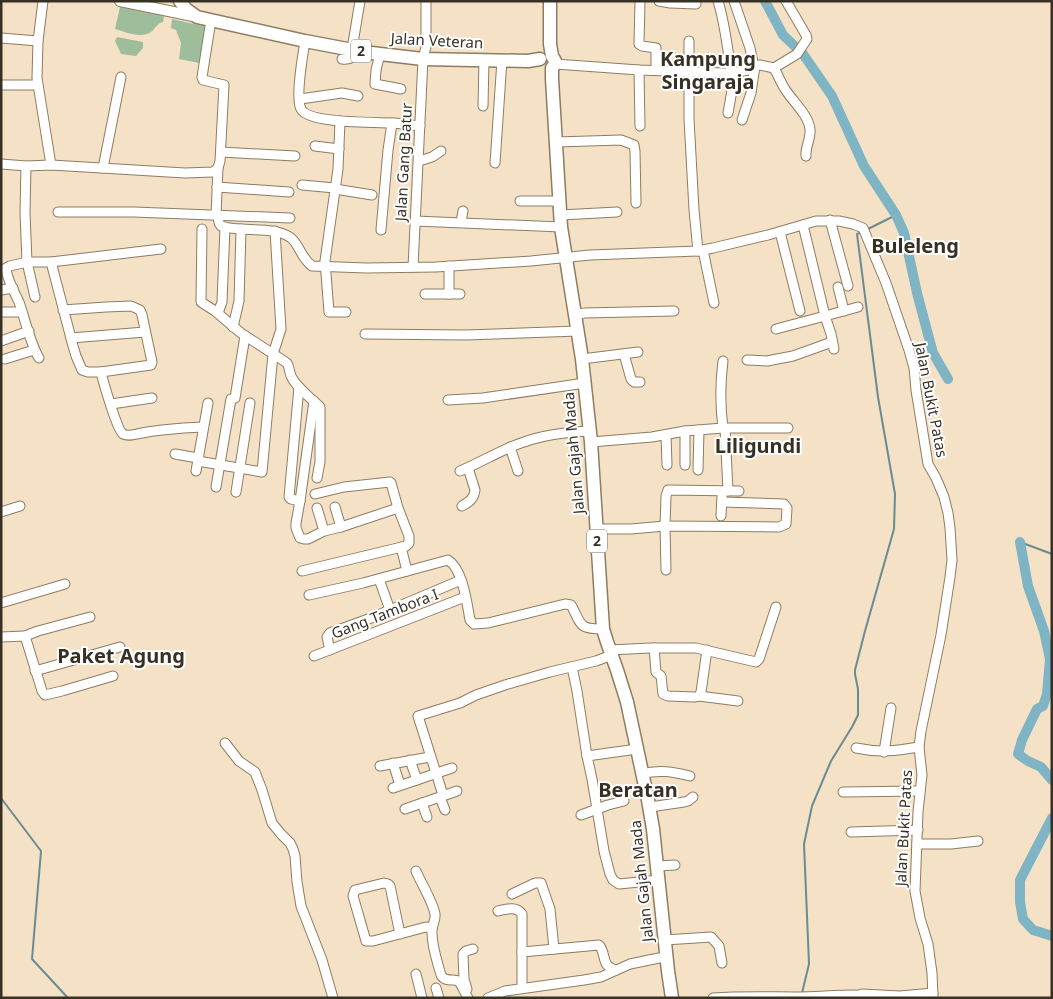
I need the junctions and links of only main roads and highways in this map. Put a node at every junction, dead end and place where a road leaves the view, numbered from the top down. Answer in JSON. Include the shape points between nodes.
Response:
{"nodes":[{"id":1,"x":120,"y":1,"type":"edge"},
{"id":2,"x":148,"y":1,"type":"edge"},
{"id":3,"x":180,"y":1,"type":"edge"},
{"id":4,"x":550,"y":1,"type":"edge"},
{"id":5,"x":132,"y":4,"type":"junction"},
{"id":6,"x":197,"y":17,"type":"junction"},
{"id":7,"x":546,"y":62,"type":"junction"},
{"id":8,"x":672,"y":998,"type":"edge"}],
"edges":[{"from":1,"to":5,"type":"main road","name":"Jalan Veteran"},
{"from":2,"to":5,"type":"main road"},
{"from":3,"to":6,"type":"highway"},
{"from":4,"to":7,"type":"highway","name":"Jalan Gajah Mada","number":"2"},
{"from":5,"to":6,"type":"main road","name":"Jalan Veteran"},
{"from":6,"to":7,"type":"highway","name":"Jalan Veteran","number":"2","via":[[305,41],[423,60]]},
{"from":7,"to":8,"type":"highway","name":"Jalan Gajah Mada","number":"2","via":[[556,142],[560,221],[585,383],[603,629],[626,702],[654,828]]}]}
